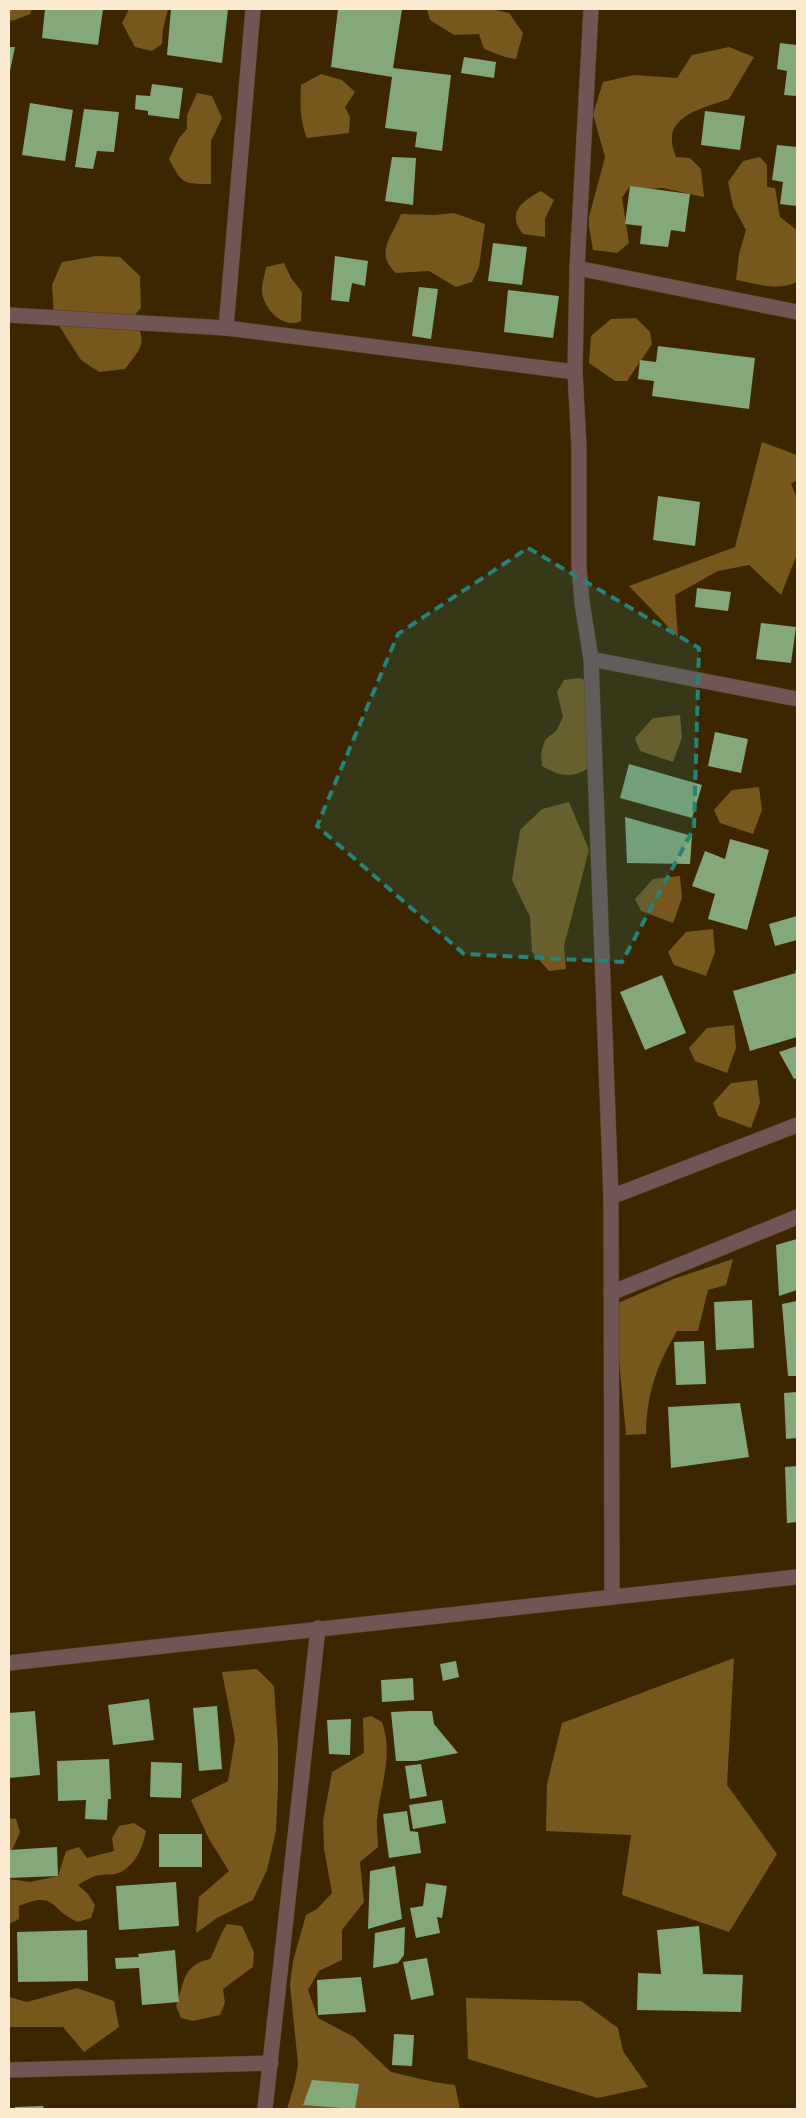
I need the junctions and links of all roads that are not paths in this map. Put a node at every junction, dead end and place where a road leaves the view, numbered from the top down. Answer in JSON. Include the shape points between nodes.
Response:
{"nodes":[{"id":1,"x":253,"y":9,"type":"edge"},
{"id":2,"x":591,"y":9,"type":"edge"},
{"id":3,"x":577,"y":268,"type":"junction"},
{"id":4,"x":797,"y":312,"type":"edge"},
{"id":5,"x":9,"y":315,"type":"edge"},
{"id":6,"x":226,"y":328,"type":"junction"},
{"id":7,"x":575,"y":372,"type":"junction"},
{"id":8,"x":591,"y":659,"type":"junction"},
{"id":9,"x":797,"y":699,"type":"edge"},
{"id":10,"x":797,"y":1125,"type":"edge"},
{"id":11,"x":611,"y":1197,"type":"junction"},
{"id":12,"x":797,"y":1217,"type":"edge"},
{"id":13,"x":611,"y":1292,"type":"junction"},
{"id":14,"x":797,"y":1578,"type":"edge"},
{"id":15,"x":612,"y":1597,"type":"junction"},
{"id":16,"x":318,"y":1628,"type":"junction"},
{"id":17,"x":9,"y":1662,"type":"edge"},
{"id":18,"x":271,"y":2063,"type":"junction"},
{"id":19,"x":9,"y":2070,"type":"edge"},
{"id":20,"x":265,"y":2109,"type":"edge"}],
"edges":[{"from":1,"to":6,"type":"street"},
{"from":2,"to":3,"type":"street"},
{"from":3,"to":4,"type":"street"},
{"from":3,"to":7,"type":"street"},
{"from":5,"to":6,"type":"street"},
{"from":6,"to":7,"type":"street"},
{"from":7,"to":8,"type":"street","via":[[579,566]]},
{"from":8,"to":9,"type":"street"},
{"from":8,"to":11,"type":"street"},
{"from":10,"to":11,"type":"street"},
{"from":11,"to":13,"type":"street"},
{"from":12,"to":13,"type":"street"},
{"from":13,"to":15,"type":"street"},
{"from":14,"to":15,"type":"street"},
{"from":15,"to":16,"type":"street"},
{"from":16,"to":17,"type":"street"},
{"from":16,"to":18,"type":"street"},
{"from":18,"to":19,"type":"street"},
{"from":18,"to":20,"type":"street"}]}
